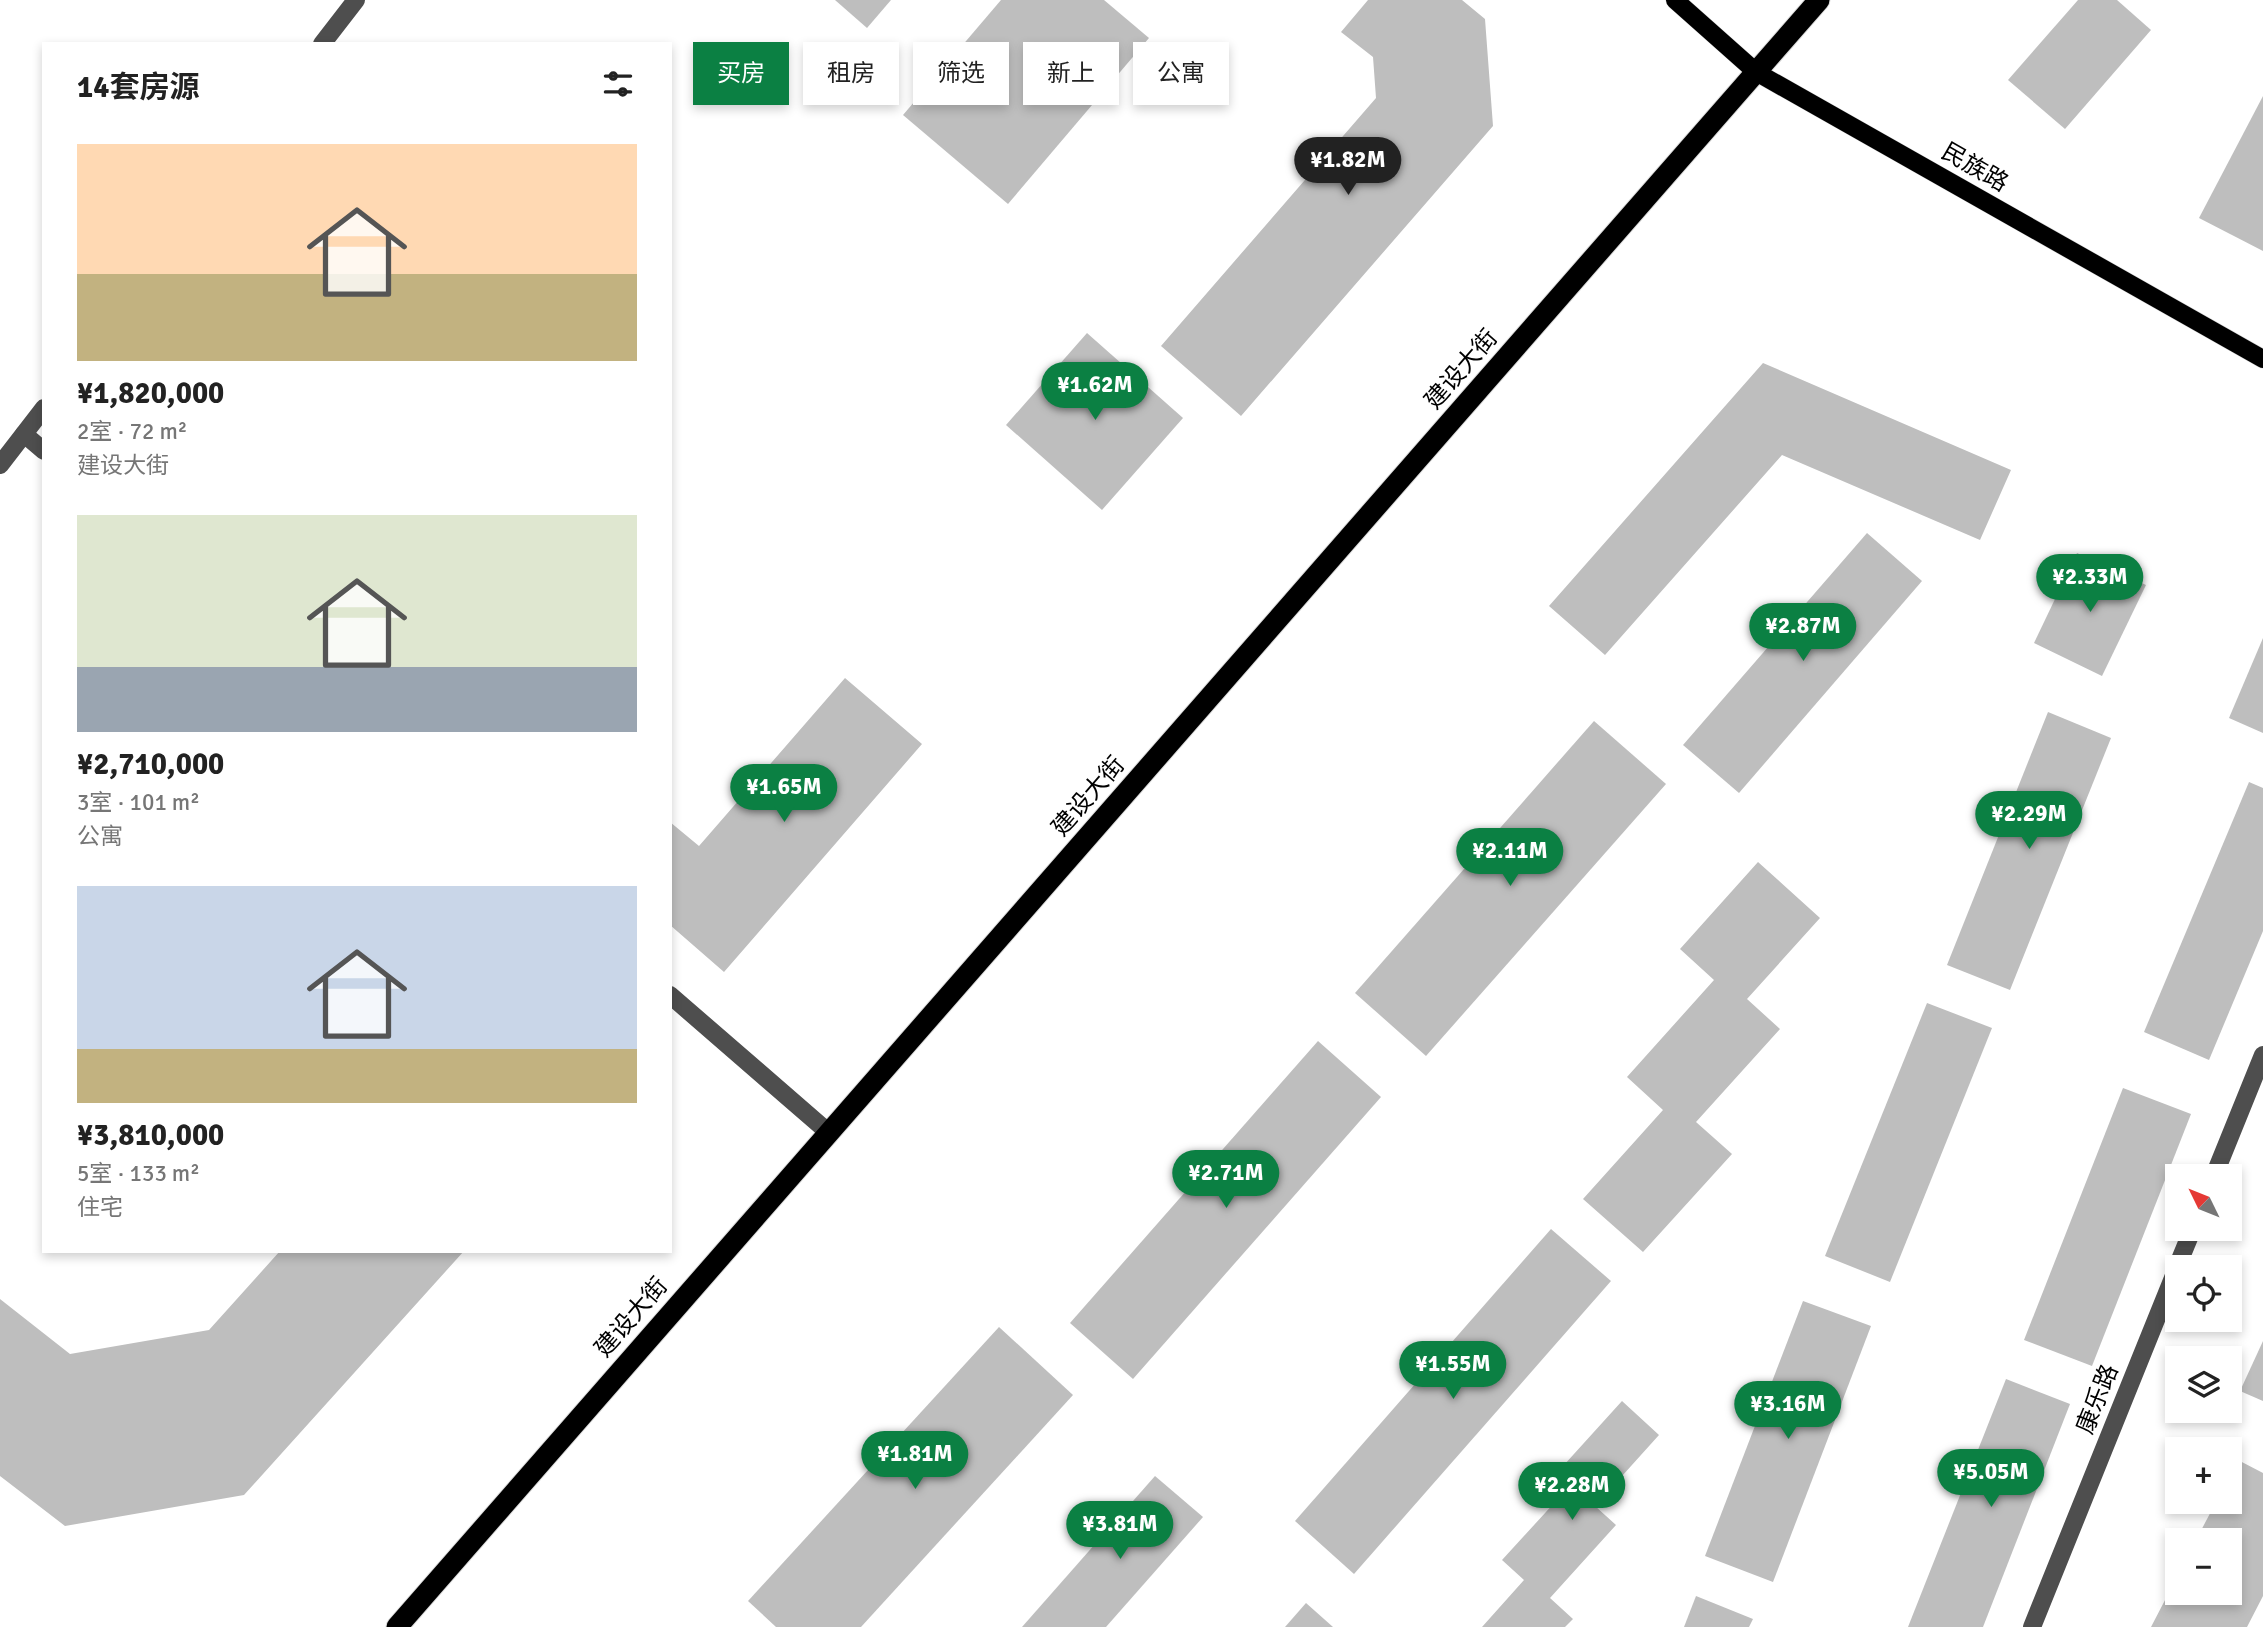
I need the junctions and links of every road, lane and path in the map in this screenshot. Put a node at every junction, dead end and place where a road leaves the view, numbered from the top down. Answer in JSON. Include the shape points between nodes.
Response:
{"nodes":[{"id":1,"x":355,"y":0,"type":"edge"},
{"id":2,"x":1675,"y":0,"type":"edge"},
{"id":3,"x":1819,"y":0,"type":"edge"},
{"id":4,"x":324,"y":42,"type":"edge"},
{"id":5,"x":1756,"y":72,"type":"junction"},
{"id":6,"x":2263,"y":359,"type":"edge"},
{"id":7,"x":42,"y":411,"type":"edge"},
{"id":8,"x":24,"y":434,"type":"junction"},
{"id":9,"x":42,"y":449,"type":"edge"},
{"id":10,"x":0,"y":465,"type":"edge"},
{"id":11,"x":672,"y":997,"type":"edge"},
{"id":12,"x":2263,"y":1055,"type":"edge"},
{"id":13,"x":828,"y":1132,"type":"junction"},
{"id":14,"x":2219,"y":1164,"type":"edge"},
{"id":15,"x":2165,"y":1297,"type":"edge"},
{"id":16,"x":397,"y":1627,"type":"edge"},
{"id":17,"x":2032,"y":1627,"type":"edge"}],
"edges":[{"from":1,"to":4,"type":"street"},
{"from":2,"to":5,"type":"main road","name":"民族路"},
{"from":3,"to":5,"type":"highway","name":"建设大街"},
{"from":5,"to":6,"type":"main road","name":"民族路"},
{"from":5,"to":13,"type":"highway","name":"建设大街"},
{"from":7,"to":8,"type":"street"},
{"from":8,"to":9,"type":"street"},
{"from":8,"to":10,"type":"street"},
{"from":11,"to":13,"type":"street"},
{"from":12,"to":14,"type":"street"},
{"from":13,"to":16,"type":"highway","name":"建设大街"},
{"from":15,"to":17,"type":"street","name":"康乐路"}]}
